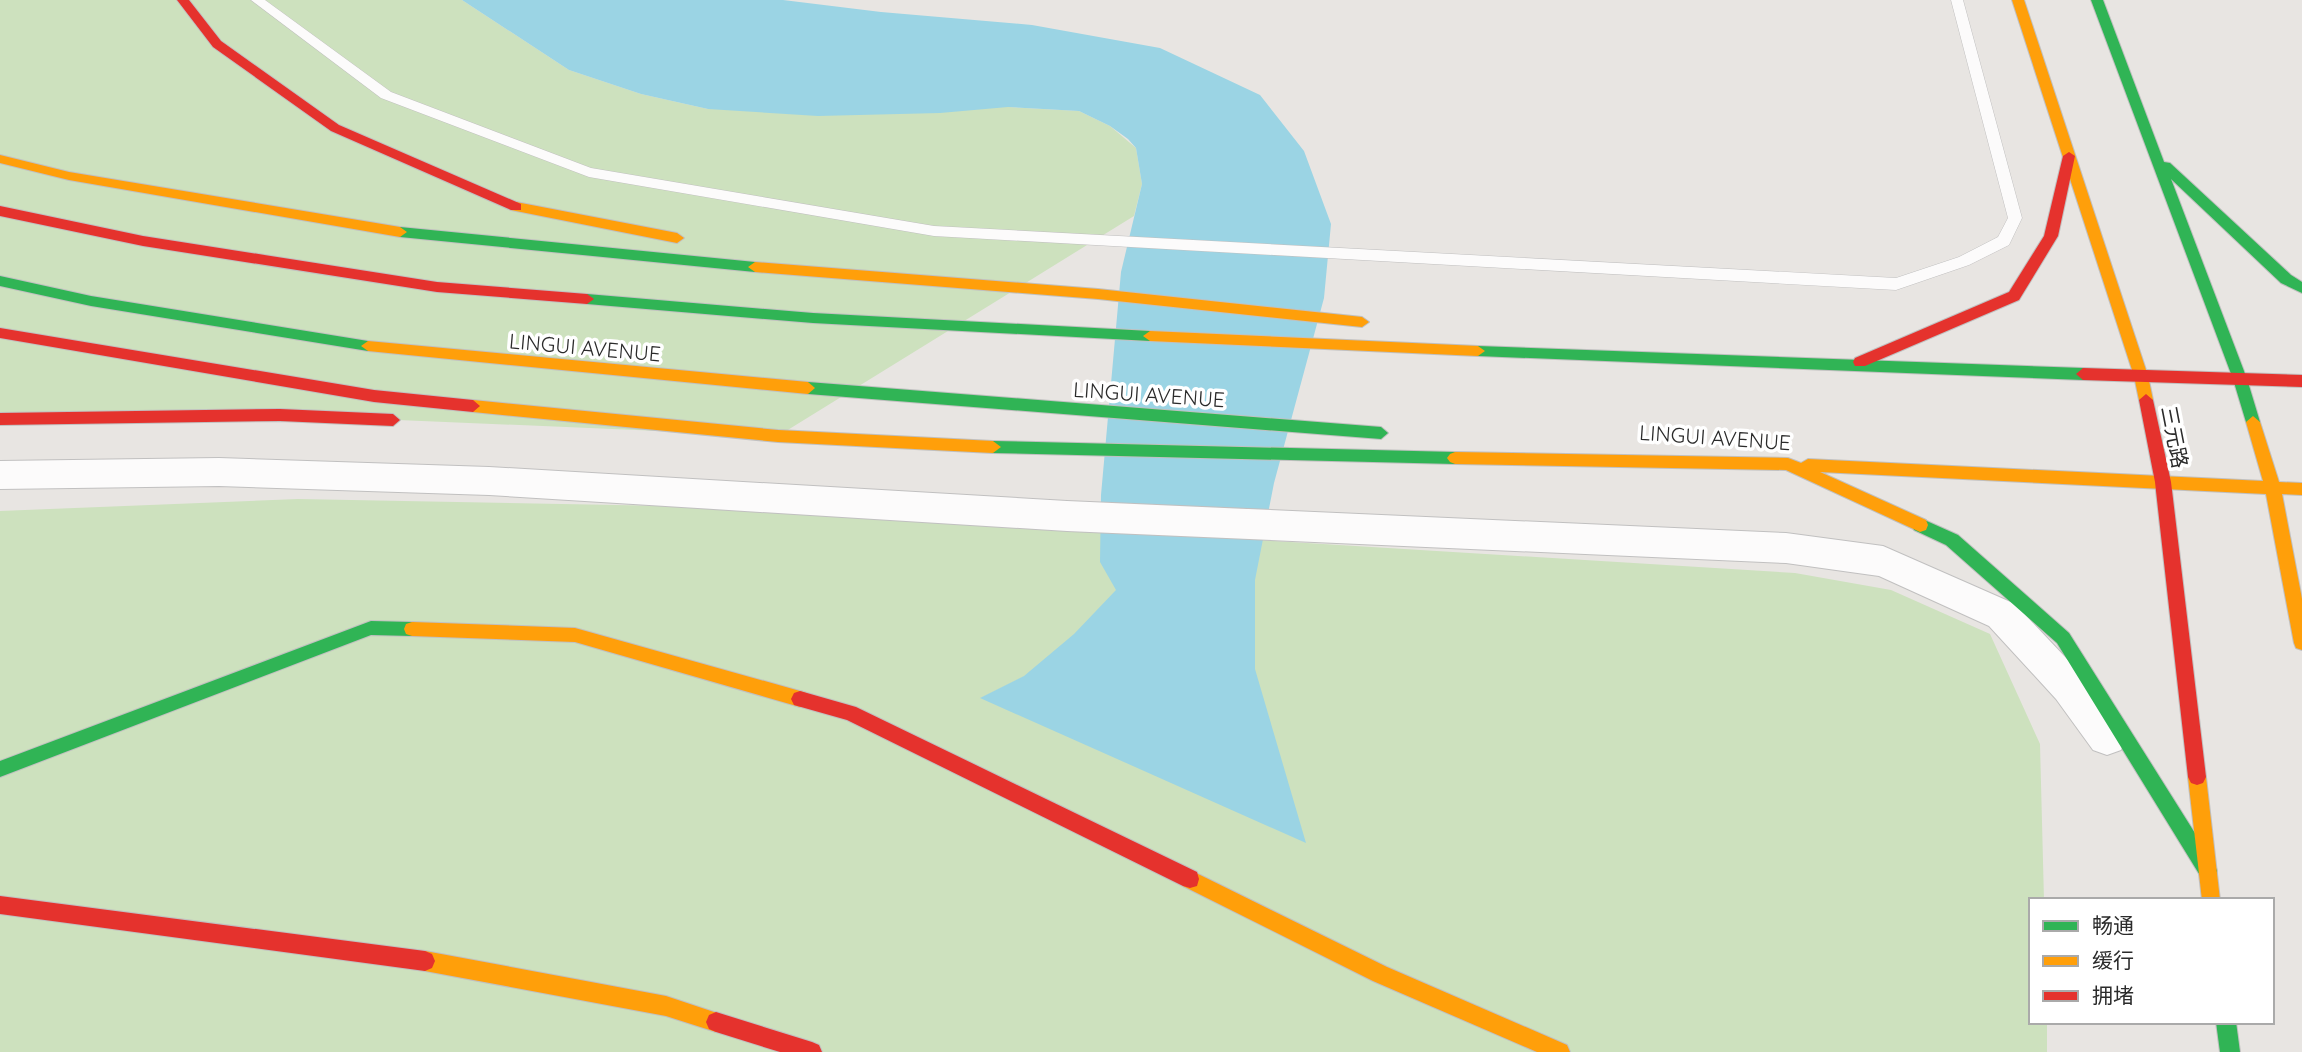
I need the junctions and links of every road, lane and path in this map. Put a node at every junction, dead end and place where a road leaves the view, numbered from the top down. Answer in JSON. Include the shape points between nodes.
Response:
{"nodes":[{"id":1,"x":183,"y":0,"type":"edge"},
{"id":2,"x":257,"y":0,"type":"edge"},
{"id":3,"x":1956,"y":0,"type":"edge"},
{"id":4,"x":2018,"y":0,"type":"edge"},
{"id":5,"x":2097,"y":0,"type":"edge"},
{"id":6,"x":2069,"y":156,"type":"junction"},
{"id":7,"x":2157,"y":158,"type":"junction"},
{"id":8,"x":0,"y":159,"type":"edge"},
{"id":9,"x":0,"y":211,"type":"edge"},
{"id":10,"x":695,"y":241,"type":"dead end"},
{"id":11,"x":735,"y":249,"type":"dead end"},
{"id":12,"x":882,"y":277,"type":"junction"},
{"id":13,"x":0,"y":281,"type":"edge"},
{"id":14,"x":2302,"y":288,"type":"edge"},
{"id":15,"x":1374,"y":324,"type":"dead end"},
{"id":16,"x":0,"y":333,"type":"edge"},
{"id":17,"x":1471,"y":334,"type":"dead end"},
{"id":18,"x":1747,"y":363,"type":"junction"},
{"id":19,"x":1850,"y":366,"type":"junction"},
{"id":20,"x":2141,"y":376,"type":"junction"},
{"id":21,"x":2240,"y":379,"type":"junction"},
{"id":22,"x":2302,"y":382,"type":"edge"},
{"id":23,"x":0,"y":419,"type":"edge"},
{"id":24,"x":405,"y":420,"type":"dead end"},
{"id":25,"x":488,"y":424,"type":"dead end"},
{"id":26,"x":1399,"y":434,"type":"dead end"},
{"id":27,"x":778,"y":436,"type":"junction"},
{"id":28,"x":1510,"y":442,"type":"dead end"},
{"id":29,"x":1788,"y":464,"type":"junction"},
{"id":30,"x":0,"y":475,"type":"edge"},
{"id":31,"x":2163,"y":482,"type":"junction"},
{"id":32,"x":2273,"y":487,"type":"junction"},
{"id":33,"x":2302,"y":489,"type":"edge"},
{"id":34,"x":2302,"y":643,"type":"edge"},
{"id":35,"x":0,"y":769,"type":"edge"},
{"id":36,"x":2210,"y":885,"type":"edge"},
{"id":37,"x":0,"y":905,"type":"edge"},
{"id":38,"x":2226,"y":1024,"type":"edge"},
{"id":39,"x":812,"y":1052,"type":"edge"},
{"id":40,"x":1560,"y":1052,"type":"edge"},
{"id":41,"x":2230,"y":1052,"type":"edge"}],
"edges":[{"from":1,"to":10,"type":"main road","via":[[218,44],[335,128],[507,205]]},
{"from":2,"to":3,"type":"lane","via":[[386,94],[589,172],[934,231],[1896,284],[1964,261],[2004,241],[2015,218]]},
{"from":4,"to":6,"type":"main road","name":"三元路"},
{"from":5,"to":7,"type":"main road"},
{"from":6,"to":19,"type":"main road","via":[[2051,236],[2014,296]]},
{"from":6,"to":20,"type":"main road","name":"三元路"},
{"from":7,"to":14,"type":"main road","via":[[2241,239]]},
{"from":7,"to":21,"type":"main road"},
{"from":8,"to":12,"type":"main road","via":[[69,176],[415,234]]},
{"from":9,"to":18,"type":"main road","via":[[143,241],[465,289],[827,319]]},
{"from":11,"to":12,"type":"main road"},
{"from":12,"to":15,"type":"main road","via":[[1098,294]]},
{"from":13,"to":26,"type":"main road","name":"LINGUI AVENUE","via":[[91,301],[397,351],[789,387]]},
{"from":16,"to":27,"type":"main road","via":[[374,396]]},
{"from":17,"to":18,"type":"main road"},
{"from":18,"to":19,"type":"main road"},
{"from":19,"to":20,"type":"main road"},
{"from":20,"to":21,"type":"main road"},
{"from":20,"to":31,"type":"main road","name":"三元路"},
{"from":21,"to":22,"type":"main road"},
{"from":21,"to":32,"type":"main road"},
{"from":23,"to":24,"type":"main road","via":[[280,415]]},
{"from":25,"to":27,"type":"main road"},
{"from":27,"to":29,"type":"main road","via":[[1042,450]]},
{"from":28,"to":29,"type":"main road","name":"LINGUI AVENUE"},
{"from":29,"to":31,"type":"main road","name":"LINGUI AVENUE"},
{"from":29,"to":36,"type":"main road","via":[[1952,540],[2063,638]]},
{"from":30,"to":36,"type":"street","via":[[219,472],[489,481],[1067,516],[1786,548],[1883,561],[2002,615],[2069,687]]},
{"from":31,"to":32,"type":"main road","name":"LINGUI AVENUE"},
{"from":31,"to":36,"type":"main road","name":"三元路"},
{"from":32,"to":33,"type":"main road","name":"LINGUI AVENUE"},
{"from":32,"to":34,"type":"main road"},
{"from":35,"to":40,"type":"main road","via":[[371,628],[575,635],[850,713],[1380,974]]},
{"from":37,"to":39,"type":"main road","via":[[400,956],[666,1006]]},
{"from":38,"to":41,"type":"main road"}]}
